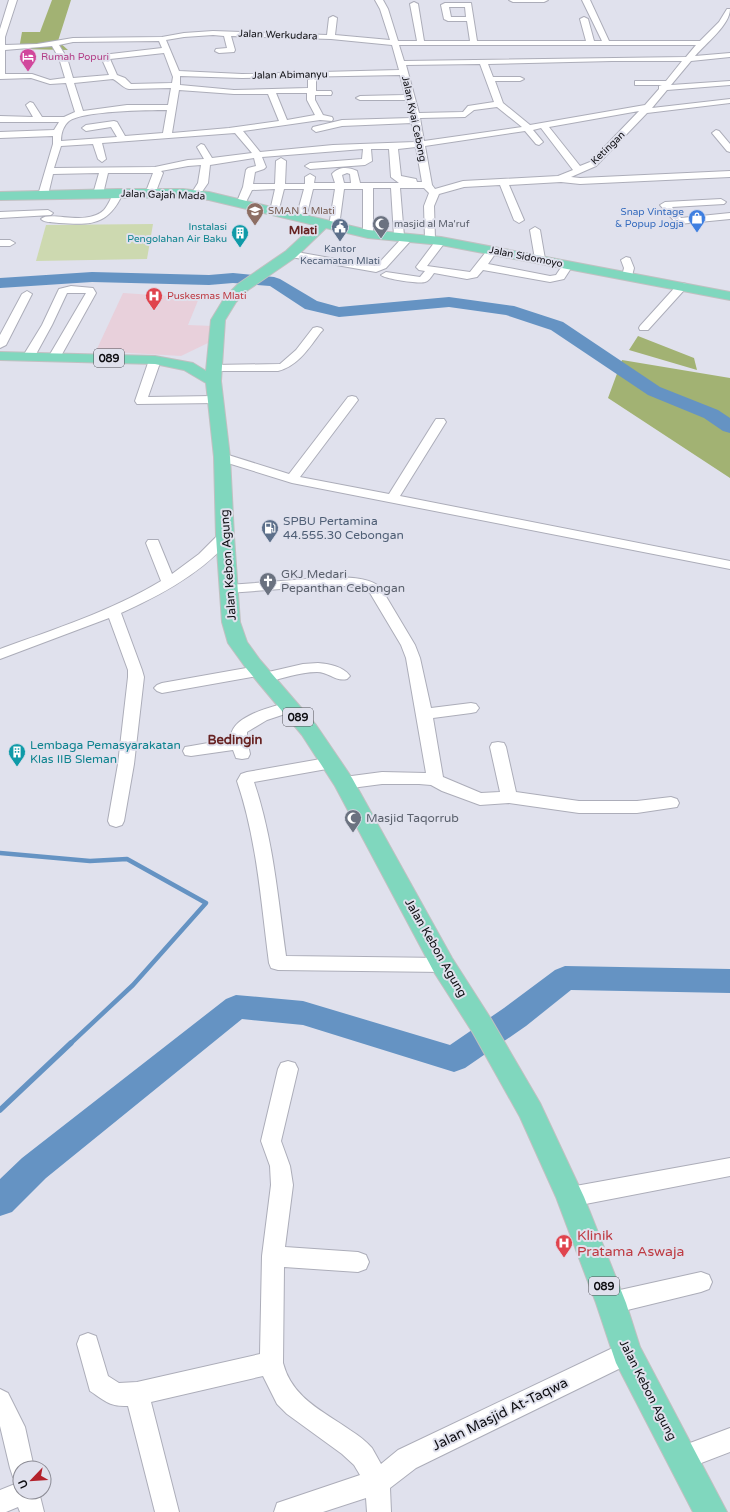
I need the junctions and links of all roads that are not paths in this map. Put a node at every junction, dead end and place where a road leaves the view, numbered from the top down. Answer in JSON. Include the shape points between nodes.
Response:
{"nodes":[{"id":1,"x":13,"y":0,"type":"edge"},
{"id":2,"x":379,"y":0,"type":"edge"},
{"id":3,"x":513,"y":0,"type":"edge"},
{"id":4,"x":544,"y":0,"type":"edge"},
{"id":5,"x":586,"y":0,"type":"edge"},
{"id":6,"x":414,"y":4,"type":"dead end"},
{"id":7,"x":442,"y":5,"type":"dead end"},
{"id":8,"x":730,"y":11,"type":"edge"},
{"id":9,"x":333,"y":18,"type":"dead end"},
{"id":10,"x":470,"y":19,"type":"dead end"},
{"id":11,"x":584,"y":19,"type":"dead end"},
{"id":12,"x":725,"y":25,"type":"edge"},
{"id":13,"x":227,"y":34,"type":"junction"},
{"id":14,"x":446,"y":36,"type":"junction"},
{"id":15,"x":330,"y":37,"type":"junction"},
{"id":16,"x":162,"y":39,"type":"junction"},
{"id":17,"x":394,"y":43,"type":"junction"},
{"id":18,"x":474,"y":43,"type":"junction"},
{"id":19,"x":702,"y":43,"type":"junction"},
{"id":20,"x":55,"y":44,"type":"junction"},
{"id":21,"x":421,"y":44,"type":"junction"},
{"id":22,"x":591,"y":44,"type":"junction"},
{"id":23,"x":607,"y":44,"type":"junction"},
{"id":24,"x":1,"y":48,"type":"edge"},
{"id":25,"x":167,"y":50,"type":"junction"},
{"id":26,"x":219,"y":52,"type":"dead end"},
{"id":27,"x":730,"y":55,"type":"edge"},
{"id":28,"x":689,"y":59,"type":"junction"},
{"id":29,"x":483,"y":61,"type":"junction"},
{"id":30,"x":400,"y":65,"type":"junction"},
{"id":31,"x":175,"y":73,"type":"junction"},
{"id":32,"x":318,"y":73,"type":"junction"},
{"id":33,"x":0,"y":77,"type":"edge"},
{"id":34,"x":114,"y":78,"type":"junction"},
{"id":35,"x":489,"y":78,"type":"junction"},
{"id":36,"x":520,"y":78,"type":"dead end"},
{"id":37,"x":70,"y":81,"type":"junction"},
{"id":38,"x":727,"y":81,"type":"edge"},
{"id":39,"x":638,"y":83,"type":"dead end"},
{"id":40,"x":666,"y":85,"type":"junction"},
{"id":41,"x":175,"y":86,"type":"junction"},
{"id":42,"x":128,"y":87,"type":"junction"},
{"id":43,"x":311,"y":91,"type":"junction"},
{"id":44,"x":271,"y":92,"type":"junction"},
{"id":45,"x":328,"y":93,"type":"dead end"},
{"id":46,"x":410,"y":97,"type":"junction"},
{"id":47,"x":360,"y":98,"type":"dead end"},
{"id":48,"x":730,"y":101,"type":"edge"},
{"id":49,"x":499,"y":104,"type":"junction"},
{"id":50,"x":30,"y":105,"type":"dead end"},
{"id":51,"x":171,"y":107,"type":"junction"},
{"id":52,"x":127,"y":108,"type":"junction"},
{"id":53,"x":646,"y":109,"type":"junction"},
{"id":54,"x":412,"y":114,"type":"junction"},
{"id":55,"x":76,"y":115,"type":"junction"},
{"id":56,"x":320,"y":117,"type":"junction"},
{"id":57,"x":0,"y":119,"type":"edge"},
{"id":58,"x":39,"y":120,"type":"junction"},
{"id":59,"x":65,"y":120,"type":"junction"},
{"id":60,"x":284,"y":123,"type":"junction"},
{"id":61,"x":342,"y":123,"type":"junction"},
{"id":62,"x":543,"y":126,"type":"junction"},
{"id":63,"x":86,"y":128,"type":"dead end"},
{"id":64,"x":527,"y":128,"type":"junction"},
{"id":65,"x":237,"y":129,"type":"junction"},
{"id":66,"x":316,"y":129,"type":"dead end"},
{"id":67,"x":57,"y":133,"type":"junction"},
{"id":68,"x":716,"y":133,"type":"dead end"},
{"id":69,"x":0,"y":135,"type":"edge"},
{"id":70,"x":166,"y":136,"type":"junction"},
{"id":71,"x":123,"y":140,"type":"junction"},
{"id":72,"x":97,"y":141,"type":"junction"},
{"id":73,"x":539,"y":142,"type":"dead end"},
{"id":74,"x":57,"y":144,"type":"junction"},
{"id":75,"x":420,"y":144,"type":"junction"},
{"id":76,"x":393,"y":145,"type":"junction"},
{"id":77,"x":367,"y":146,"type":"junction"},
{"id":78,"x":201,"y":147,"type":"dead end"},
{"id":79,"x":730,"y":149,"type":"edge"},
{"id":80,"x":310,"y":150,"type":"junction"},
{"id":81,"x":257,"y":154,"type":"junction"},
{"id":82,"x":102,"y":159,"type":"dead end"},
{"id":83,"x":281,"y":161,"type":"dead end"},
{"id":84,"x":208,"y":162,"type":"junction"},
{"id":85,"x":310,"y":166,"type":"junction"},
{"id":86,"x":104,"y":170,"type":"junction"},
{"id":87,"x":155,"y":170,"type":"junction"},
{"id":88,"x":49,"y":171,"type":"junction"},
{"id":89,"x":579,"y":171,"type":"junction"},
{"id":90,"x":730,"y":174,"type":"edge"},
{"id":91,"x":699,"y":176,"type":"junction"},
{"id":92,"x":560,"y":179,"type":"junction"},
{"id":93,"x":504,"y":183,"type":"junction"},
{"id":94,"x":426,"y":184,"type":"junction"},
{"id":95,"x":309,"y":186,"type":"junction"},
{"id":96,"x":340,"y":186,"type":"junction"},
{"id":97,"x":356,"y":186,"type":"junction"},
{"id":98,"x":368,"y":186,"type":"junction"},
{"id":99,"x":395,"y":186,"type":"junction"},
{"id":100,"x":248,"y":187,"type":"junction"},
{"id":101,"x":280,"y":187,"type":"junction"},
{"id":102,"x":436,"y":192,"type":"junction"},
{"id":103,"x":118,"y":193,"type":"junction"},
{"id":104,"x":98,"y":194,"type":"junction"},
{"id":105,"x":150,"y":194,"type":"junction"},
{"id":106,"x":196,"y":194,"type":"junction"},
{"id":107,"x":43,"y":195,"type":"junction"},
{"id":108,"x":56,"y":195,"type":"junction"},
{"id":109,"x":2,"y":196,"type":"edge"},
{"id":110,"x":241,"y":204,"type":"junction"},
{"id":111,"x":727,"y":206,"type":"edge"},
{"id":112,"x":0,"y":210,"type":"edge"},
{"id":113,"x":275,"y":211,"type":"junction"},
{"id":114,"x":0,"y":215,"type":"edge"},
{"id":115,"x":730,"y":216,"type":"edge"},
{"id":116,"x":301,"y":218,"type":"junction"},
{"id":117,"x":46,"y":219,"type":"junction"},
{"id":118,"x":519,"y":220,"type":"dead end"},
{"id":119,"x":678,"y":221,"type":"junction"},
{"id":120,"x":328,"y":225,"type":"junction"},
{"id":121,"x":535,"y":230,"type":"dead end"},
{"id":122,"x":689,"y":230,"type":"dead end"},
{"id":123,"x":368,"y":234,"type":"junction"},
{"id":124,"x":404,"y":237,"type":"junction"},
{"id":125,"x":436,"y":240,"type":"junction"},
{"id":126,"x":493,"y":250,"type":"junction"},
{"id":127,"x":291,"y":254,"type":"junction"},
{"id":128,"x":540,"y":259,"type":"junction"},
{"id":129,"x":626,"y":260,"type":"dead end"},
{"id":130,"x":568,"y":265,"type":"junction"},
{"id":131,"x":481,"y":266,"type":"junction"},
{"id":132,"x":431,"y":270,"type":"junction"},
{"id":133,"x":386,"y":275,"type":"dead end"},
{"id":134,"x":627,"y":276,"type":"junction"},
{"id":135,"x":682,"y":286,"type":"junction"},
{"id":136,"x":28,"y":294,"type":"dead end"},
{"id":137,"x":730,"y":296,"type":"edge"},
{"id":138,"x":644,"y":328,"type":"dead end"},
{"id":139,"x":317,"y":330,"type":"dead end"},
{"id":140,"x":0,"y":345,"type":"edge"},
{"id":141,"x":215,"y":345,"type":"junction"},
{"id":142,"x":0,"y":356,"type":"edge"},
{"id":143,"x":29,"y":356,"type":"junction"},
{"id":144,"x":55,"y":356,"type":"junction"},
{"id":145,"x":155,"y":360,"type":"junction"},
{"id":146,"x":182,"y":364,"type":"junction"},
{"id":147,"x":213,"y":383,"type":"junction"},
{"id":148,"x":352,"y":400,"type":"dead end"},
{"id":149,"x":440,"y":422,"type":"dead end"},
{"id":150,"x":222,"y":457,"type":"junction"},
{"id":151,"x":292,"y":479,"type":"junction"},
{"id":152,"x":392,"y":499,"type":"junction"},
{"id":153,"x":225,"y":536,"type":"junction"},
{"id":154,"x":153,"y":543,"type":"dead end"},
{"id":155,"x":730,"y":565,"type":"edge"},
{"id":156,"x":168,"y":583,"type":"junction"},
{"id":157,"x":228,"y":589,"type":"junction"},
{"id":158,"x":113,"y":611,"type":"junction"},
{"id":159,"x":0,"y":654,"type":"edge"},
{"id":160,"x":261,"y":675,"type":"junction"},
{"id":161,"x":342,"y":676,"type":"dead end"},
{"id":162,"x":162,"y":688,"type":"dead end"},
{"id":163,"x":289,"y":707,"type":"junction"},
{"id":164,"x":471,"y":708,"type":"dead end"},
{"id":165,"x":424,"y":714,"type":"junction"},
{"id":166,"x":498,"y":747,"type":"dead end"},
{"id":167,"x":191,"y":751,"type":"dead end"},
{"id":168,"x":332,"y":763,"type":"junction"},
{"id":169,"x":435,"y":780,"type":"junction"},
{"id":170,"x":344,"y":783,"type":"junction"},
{"id":171,"x":509,"y":797,"type":"junction"},
{"id":172,"x":671,"y":803,"type":"dead end"},
{"id":173,"x":116,"y":821,"type":"dead end"},
{"id":174,"x":443,"y":965,"type":"junction"},
{"id":175,"x":288,"y":1069,"type":"dead end"},
{"id":176,"x":730,"y":1167,"type":"edge"},
{"id":177,"x":570,"y":1197,"type":"junction"},
{"id":178,"x":273,"y":1256,"type":"junction"},
{"id":179,"x":358,"y":1262,"type":"dead end"},
{"id":180,"x":701,"y":1282,"type":"dead end"},
{"id":181,"x":610,"y":1303,"type":"junction"},
{"id":182,"x":88,"y":1344,"type":"dead end"},
{"id":183,"x":627,"y":1353,"type":"junction"},
{"id":184,"x":272,"y":1363,"type":"junction"},
{"id":185,"x":137,"y":1394,"type":"junction"},
{"id":186,"x":0,"y":1401,"type":"edge"},
{"id":187,"x":730,"y":1440,"type":"edge"},
{"id":188,"x":683,"y":1458,"type":"junction"},
{"id":189,"x":20,"y":1460,"type":"edge"},
{"id":190,"x":377,"y":1482,"type":"junction"},
{"id":191,"x":12,"y":1497,"type":"edge"},
{"id":192,"x":28,"y":1500,"type":"edge"},
{"id":193,"x":0,"y":1502,"type":"edge"},
{"id":194,"x":32,"y":1512,"type":"edge"},
{"id":195,"x":167,"y":1512,"type":"edge"},
{"id":196,"x":286,"y":1512,"type":"edge"},
{"id":197,"x":379,"y":1512,"type":"edge"},
{"id":198,"x":711,"y":1512,"type":"edge"}],
"edges":[{"from":1,"to":24,"type":"street","via":[[3,26]]},
{"from":2,"to":17,"type":"street","name":"Jalan Kyai Cebong"},
{"from":3,"to":4,"type":"street"},
{"from":5,"to":23,"type":"street"},
{"from":6,"to":21,"type":"street"},
{"from":7,"to":14,"type":"street"},
{"from":8,"to":12,"type":"street","name":"Ketingan"},
{"from":9,"to":15,"type":"street"},
{"from":10,"to":18,"type":"street"},
{"from":11,"to":22,"type":"street"},
{"from":12,"to":19,"type":"street","name":"Ketingan"},
{"from":13,"to":15,"type":"street","name":"Jalan Werkudara","via":[[266,38]]},
{"from":13,"to":16,"type":"street","name":"Jalan Werkudara","via":[[192,34]]},
{"from":13,"to":26,"type":"street","via":[[231,50]]},
{"from":14,"to":18,"type":"street","name":"Jalan Werkudara"},
{"from":14,"to":21,"type":"street","name":"Jalan Werkudara"},
{"from":15,"to":17,"type":"street","name":"Jalan Werkudara"},
{"from":16,"to":20,"type":"street","name":"Jalan Werkudara","via":[[73,40]]},
{"from":16,"to":25,"type":"street"},
{"from":17,"to":21,"type":"street","name":"Jalan Werkudara"},
{"from":17,"to":30,"type":"street","name":"Jalan Kyai Cebong"},
{"from":18,"to":22,"type":"street","name":"Jalan Werkudara"},
{"from":19,"to":23,"type":"street","name":"Jalan Werkudara"},
{"from":19,"to":28,"type":"street","name":"Ketingan"},
{"from":20,"to":24,"type":"street","name":"Jalan Werkudara"},
{"from":20,"to":37,"type":"street","via":[[61,53]]},
{"from":22,"to":23,"type":"street","name":"Jalan Werkudara"},
{"from":24,"to":33,"type":"street"},
{"from":25,"to":31,"type":"street"},
{"from":25,"to":34,"type":"street","via":[[105,57]]},
{"from":27,"to":28,"type":"street","name":"Jalan Abimanyu"},
{"from":28,"to":29,"type":"street","name":"Jalan Abimanyu"},
{"from":28,"to":40,"type":"street","name":"Ketingan"},
{"from":29,"to":30,"type":"street","name":"Jalan Abimanyu"},
{"from":29,"to":35,"type":"street"},
{"from":30,"to":32,"type":"street","name":"Jalan Abimanyu"},
{"from":30,"to":46,"type":"street","name":"Jalan Kyai Cebong"},
{"from":31,"to":32,"type":"street","name":"Jalan Abimanyu","via":[[242,76]]},
{"from":31,"to":41,"type":"street"},
{"from":32,"to":43,"type":"street"},
{"from":33,"to":37,"type":"street","via":[[28,75],[46,81]]},
{"from":34,"to":37,"type":"street"},
{"from":34,"to":42,"type":"street","via":[[122,80]]},
{"from":35,"to":36,"type":"street"},
{"from":35,"to":49,"type":"street"},
{"from":37,"to":55,"type":"street","via":[[79,112]]},
{"from":38,"to":40,"type":"street"},
{"from":39,"to":40,"type":"street"},
{"from":40,"to":53,"type":"street","name":"Ketingan"},
{"from":41,"to":42,"type":"street"},
{"from":41,"to":44,"type":"street","via":[[227,92]]},
{"from":41,"to":51,"type":"street"},
{"from":42,"to":52,"type":"street","via":[[122,96]]},
{"from":43,"to":44,"type":"street"},
{"from":43,"to":45,"type":"street"},
{"from":43,"to":56,"type":"street","via":[[311,100]]},
{"from":44,"to":60,"type":"street"},
{"from":46,"to":47,"type":"street"},
{"from":46,"to":54,"type":"street","name":"Jalan Kyai Cebong"},
{"from":48,"to":53,"type":"street"},
{"from":49,"to":54,"type":"street","via":[[471,108],[465,114]]},
{"from":49,"to":64,"type":"street"},
{"from":50,"to":58,"type":"street"},
{"from":51,"to":52,"type":"street"},
{"from":51,"to":70,"type":"street"},
{"from":52,"to":55,"type":"street"},
{"from":53,"to":62,"type":"street"},
{"from":53,"to":89,"type":"street","name":"Ketingan","via":[[601,157]]},
{"from":54,"to":61,"type":"street"},
{"from":54,"to":75,"type":"street","name":"Jalan Kyai Cebong"},
{"from":55,"to":59,"type":"street"},
{"from":56,"to":60,"type":"street"},
{"from":56,"to":61,"type":"street"},
{"from":57,"to":58,"type":"street"},
{"from":58,"to":59,"type":"street"},
{"from":59,"to":67,"type":"street"},
{"from":60,"to":65,"type":"street"},
{"from":61,"to":66,"type":"street"},
{"from":62,"to":64,"type":"street"},
{"from":62,"to":89,"type":"street"},
{"from":63,"to":71,"type":"street","via":[[114,124]]},
{"from":64,"to":73,"type":"street"},
{"from":64,"to":75,"type":"street"},
{"from":65,"to":70,"type":"street"},
{"from":65,"to":81,"type":"street"},
{"from":67,"to":69,"type":"street"},
{"from":67,"to":74,"type":"street"},
{"from":68,"to":79,"type":"street"},
{"from":70,"to":71,"type":"street"},
{"from":71,"to":72,"type":"street"},
{"from":72,"to":74,"type":"street"},
{"from":72,"to":82,"type":"street"},
{"from":74,"to":88,"type":"street"},
{"from":75,"to":76,"type":"street"},
{"from":75,"to":94,"type":"street","name":"Jalan Kyai Cebong"},
{"from":76,"to":77,"type":"street"},
{"from":76,"to":94,"type":"street","via":[[396,177],[400,180]]},
{"from":77,"to":80,"type":"street"},
{"from":77,"to":85,"type":"street","via":[[367,160],[364,162]]},
{"from":78,"to":84,"type":"street"},
{"from":80,"to":81,"type":"street"},
{"from":80,"to":85,"type":"street"},
{"from":81,"to":84,"type":"street"},
{"from":81,"to":100,"type":"street","via":[[261,167],[251,170]]},
{"from":83,"to":101,"type":"street"},
{"from":84,"to":87,"type":"street"},
{"from":84,"to":106,"type":"street","via":[[203,183]]},
{"from":85,"to":95,"type":"street"},
{"from":86,"to":87,"type":"street"},
{"from":86,"to":88,"type":"street"},
{"from":86,"to":104,"type":"street"},
{"from":87,"to":105,"type":"street","via":[[158,173]]},
{"from":88,"to":107,"type":"street"},
{"from":89,"to":92,"type":"street","name":"Ketingan"},
{"from":90,"to":91,"type":"street"},
{"from":91,"to":92,"type":"street","via":[[580,181]]},
{"from":91,"to":111,"type":"street"},
{"from":92,"to":93,"type":"street","name":"Ketingan"},
{"from":93,"to":102,"type":"street","name":"Ketingan","via":[[463,184]]},
{"from":93,"to":118,"type":"street"},
{"from":94,"to":99,"type":"street"},
{"from":94,"to":102,"type":"street"},
{"from":95,"to":96,"type":"street"},
{"from":95,"to":101,"type":"street"},
{"from":95,"to":116,"type":"street"},
{"from":96,"to":97,"type":"street"},
{"from":96,"to":97,"type":"street","via":[[336,174],[340,171],[354,173]]},
{"from":96,"to":120,"type":"street"},
{"from":97,"to":98,"type":"street"},
{"from":98,"to":99,"type":"street"},
{"from":98,"to":123,"type":"street"},
{"from":99,"to":124,"type":"street"},
{"from":100,"to":101,"type":"street"},
{"from":100,"to":110,"type":"street"},
{"from":101,"to":113,"type":"street"},
{"from":102,"to":125,"type":"street","via":[[429,206]]},
{"from":103,"to":104,"type":"main road","name":"Jalan Gajah Mada"},
{"from":103,"to":105,"type":"main road","name":"Jalan Gajah Mada"},
{"from":103,"to":117,"type":"street","via":[[112,207],[101,218]]},
{"from":104,"to":108,"type":"main road","name":"Jalan Gajah Mada"},
{"from":105,"to":106,"type":"main road","name":"Jalan Gajah Mada"},
{"from":106,"to":110,"type":"main road","name":"Jalan Gajah Mada"},
{"from":107,"to":108,"type":"main road","name":"Jalan Gajah Mada"},
{"from":107,"to":109,"type":"main road","name":"Jalan Gajah Mada"},
{"from":108,"to":117,"type":"street"},
{"from":109,"to":112,"type":"street"},
{"from":110,"to":113,"type":"main road","name":"Jalan Gajah Mada"},
{"from":111,"to":119,"type":"street","via":[[665,205]]},
{"from":113,"to":116,"type":"main road","name":"Jalan Gajah Mada"},
{"from":114,"to":117,"type":"street"},
{"from":115,"to":119,"type":"street"},
{"from":116,"to":120,"type":"main road","name":"Jalan Gajah Mada"},
{"from":119,"to":122,"type":"street"},
{"from":120,"to":123,"type":"main road","name":"Jalan Sidomoyo"},
{"from":120,"to":127,"type":"main road","name":"Jalan Kebon Agung"},
{"from":121,"to":128,"type":"street"},
{"from":123,"to":124,"type":"main road","name":"Jalan Sidomoyo"},
{"from":124,"to":125,"type":"main road","name":"Jalan Sidomoyo"},
{"from":124,"to":127,"type":"street","via":[[382,266],[376,269]]},
{"from":125,"to":126,"type":"main road","name":"Jalan Sidomoyo"},
{"from":125,"to":132,"type":"street","via":[[421,267]]},
{"from":126,"to":128,"type":"main road","name":"Jalan Sidomoyo"},
{"from":126,"to":131,"type":"street"},
{"from":127,"to":141,"type":"main road","name":"Jalan Kebon Agung","via":[[243,287],[230,300],[218,320]]},
{"from":128,"to":130,"type":"main road","name":"Jalan Sidomoyo"},
{"from":129,"to":134,"type":"street","via":[[629,268]]},
{"from":130,"to":131,"type":"street","via":[[560,277],[550,279]]},
{"from":130,"to":134,"type":"main road","name":"Jalan Sidomoyo"},
{"from":131,"to":132,"type":"street","via":[[471,276]]},
{"from":132,"to":133,"type":"street","via":[[421,280]]},
{"from":134,"to":135,"type":"main road","name":"Jalan Sidomoyo"},
{"from":135,"to":137,"type":"main road","name":"Jalan Sidomoyo"},
{"from":135,"to":138,"type":"street"},
{"from":136,"to":140,"type":"street"},
{"from":139,"to":147,"type":"street","via":[[284,367]]},
{"from":141,"to":146,"type":"main road"},
{"from":141,"to":147,"type":"main road","name":"Jalan Kebon Agung"},
{"from":142,"to":143,"type":"main road","number":"089"},
{"from":143,"to":144,"type":"main road","number":"089"},
{"from":143,"to":144,"type":"street","via":[[47,326],[63,291],[89,290],[91,293]]},
{"from":144,"to":145,"type":"main road","number":"089"},
{"from":145,"to":146,"type":"main road","number":"089"},
{"from":145,"to":147,"type":"street","via":[[140,401]]},
{"from":146,"to":147,"type":"main road","number":"089"},
{"from":147,"to":150,"type":"main road","name":"Jalan Kebon Agung","number":"089"},
{"from":148,"to":151,"type":"street"},
{"from":149,"to":152,"type":"street"},
{"from":150,"to":151,"type":"street"},
{"from":150,"to":153,"type":"main road","name":"Jalan Kebon Agung","number":"089"},
{"from":151,"to":152,"type":"street"},
{"from":152,"to":155,"type":"street"},
{"from":153,"to":156,"type":"street","via":[[202,559]]},
{"from":153,"to":157,"type":"main road","name":"Jalan Kebon Agung","number":"089"},
{"from":154,"to":156,"type":"street"},
{"from":156,"to":158,"type":"street"},
{"from":157,"to":160,"type":"main road","name":"Jalan Kebon Agung","number":"089","via":[[232,622],[238,643]]},
{"from":157,"to":165,"type":"street","via":[[334,581],[372,587],[408,645]]},
{"from":158,"to":159,"type":"street"},
{"from":158,"to":173,"type":"street","via":[[136,677],[126,764]]},
{"from":160,"to":161,"type":"street","via":[[320,668],[329,669]]},
{"from":160,"to":162,"type":"street"},
{"from":160,"to":163,"type":"main road","name":"Jalan Kebon Agung","number":"089"},
{"from":163,"to":167,"type":"street","via":[[255,719],[242,728],[239,732],[241,748]]},
{"from":163,"to":168,"type":"main road","name":"Jalan Kebon Agung","number":"089"},
{"from":164,"to":165,"type":"street"},
{"from":165,"to":169,"type":"street"},
{"from":166,"to":171,"type":"street"},
{"from":168,"to":170,"type":"main road","name":"Jalan Kebon Agung","number":"089"},
{"from":168,"to":174,"type":"street","via":[[247,778],[245,781],[263,850],[278,963]]},
{"from":169,"to":170,"type":"street","via":[[382,778]]},
{"from":169,"to":171,"type":"street","via":[[480,799]]},
{"from":170,"to":174,"type":"main road","name":"Jalan Kebon Agung","number":"089"},
{"from":171,"to":172,"type":"street","via":[[579,808],[637,808]]},
{"from":174,"to":177,"type":"main road","name":"Jalan Kebon Agung","number":"089","via":[[502,1058],[531,1111]]},
{"from":175,"to":178,"type":"street","via":[[271,1141],[280,1166],[282,1185]]},
{"from":176,"to":177,"type":"street"},
{"from":177,"to":181,"type":"main road","name":"Jalan Kebon Agung","number":"089"},
{"from":178,"to":179,"type":"street"},
{"from":178,"to":184,"type":"street"},
{"from":180,"to":181,"type":"street"},
{"from":181,"to":183,"type":"main road","name":"Jalan Kebon Agung","number":"089"},
{"from":182,"to":185,"type":"street","via":[[98,1383],[116,1395]]},
{"from":183,"to":188,"type":"main road","name":"Jalan Kebon Agung","number":"089"},
{"from":183,"to":190,"type":"street","name":"Jalan Masjid At-Taqwa","via":[[407,1459]]},
{"from":184,"to":185,"type":"street"},
{"from":184,"to":190,"type":"street","via":[[275,1378],[285,1396],[295,1406],[351,1445],[362,1456]]},
{"from":185,"to":195,"type":"street"},
{"from":186,"to":189,"type":"street","via":[[13,1427]]},
{"from":187,"to":188,"type":"street"},
{"from":188,"to":198,"type":"main road","name":"Jalan Kebon Agung","number":"089"},
{"from":190,"to":196,"type":"street","name":"Jalan Masjid At-Taqwa"},
{"from":190,"to":197,"type":"street"},
{"from":191,"to":193,"type":"street"},
{"from":192,"to":194,"type":"street"}]}
